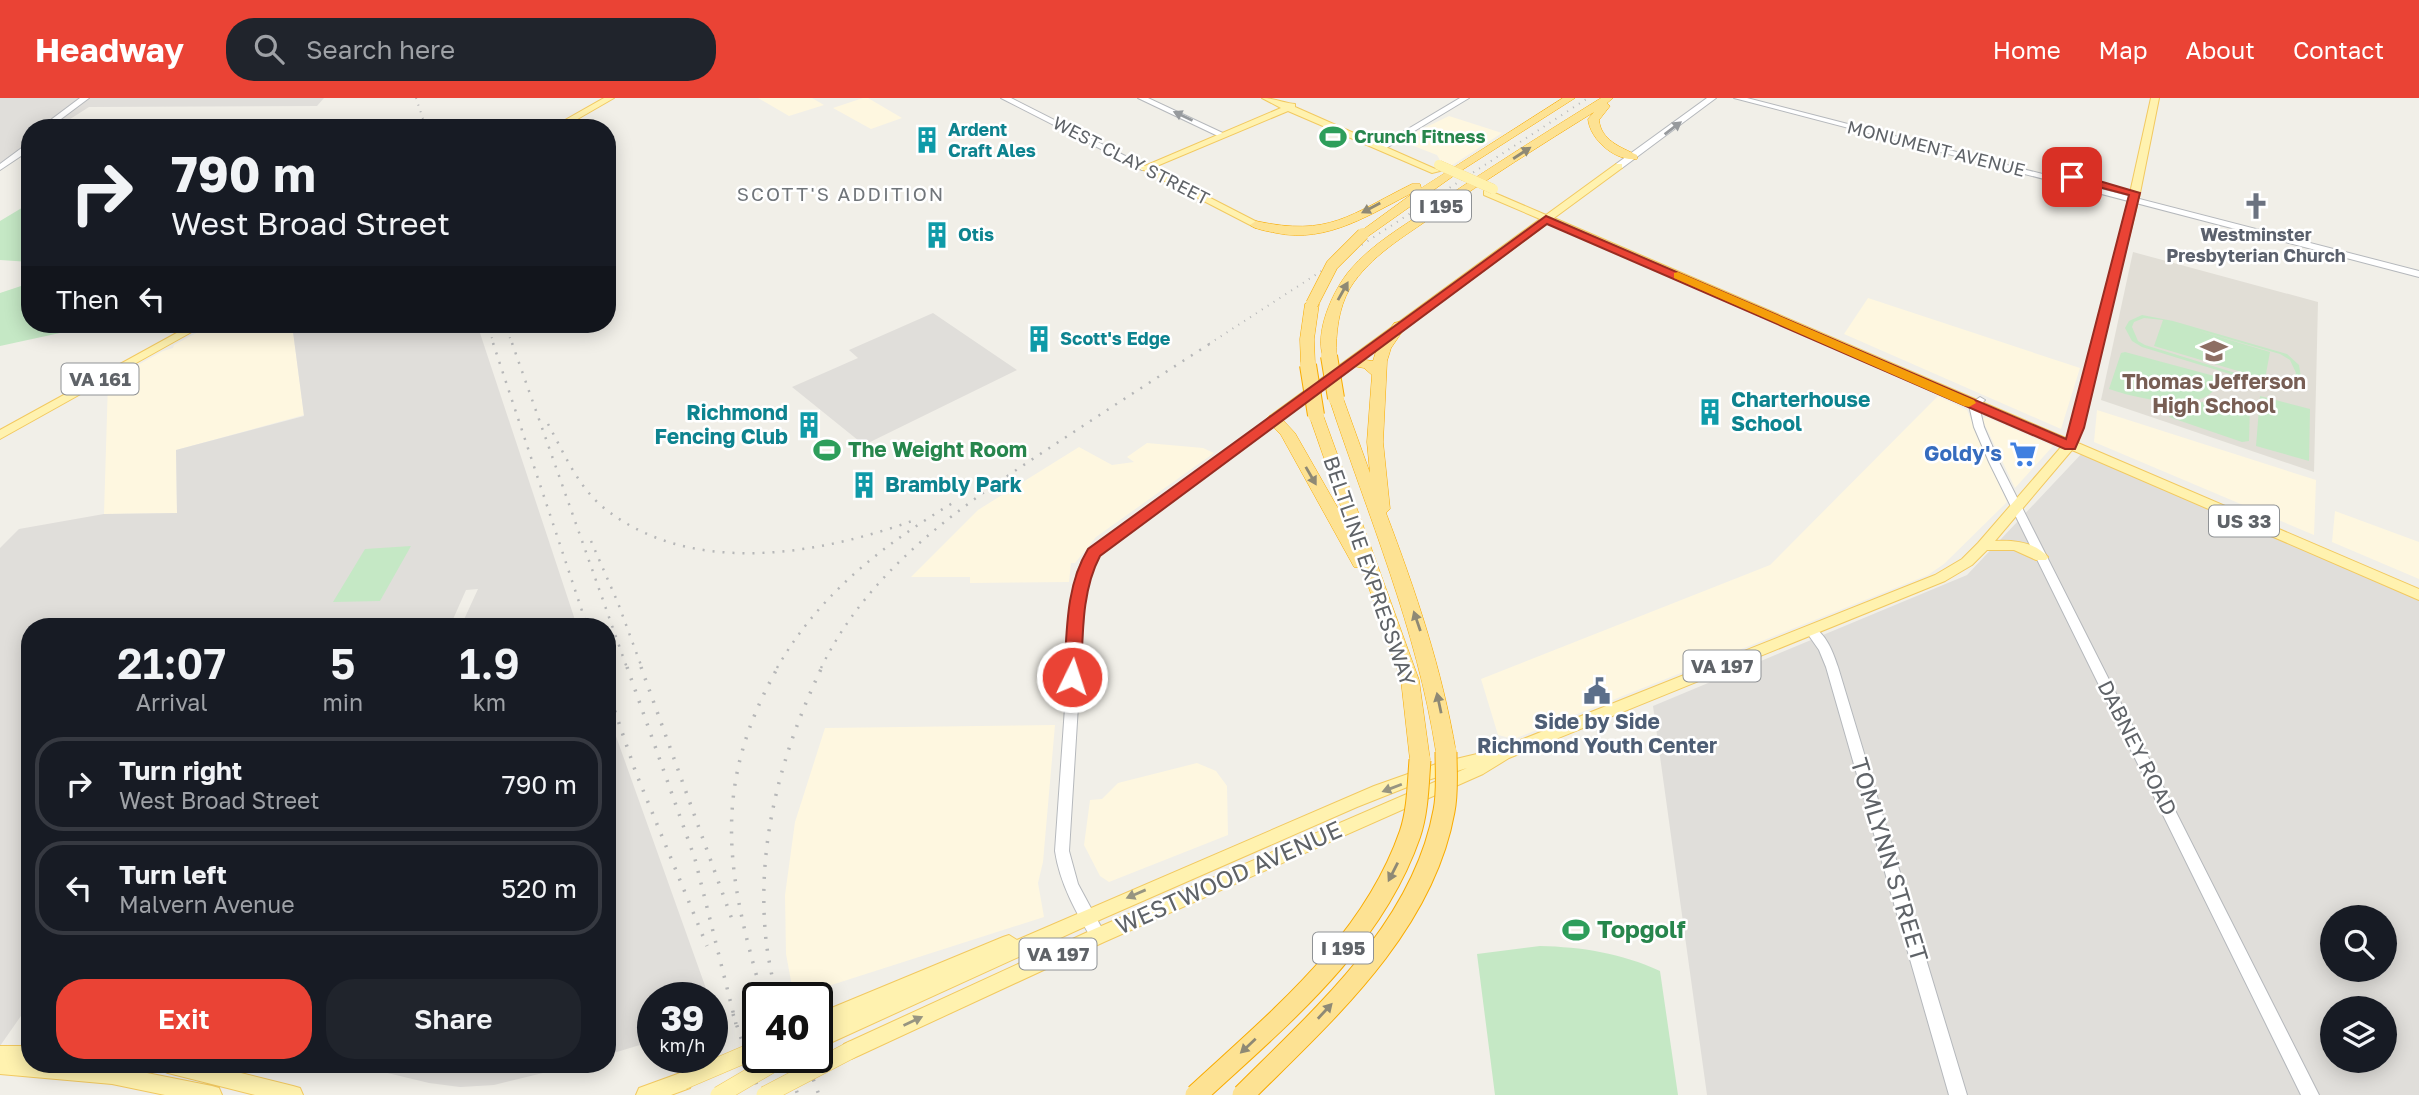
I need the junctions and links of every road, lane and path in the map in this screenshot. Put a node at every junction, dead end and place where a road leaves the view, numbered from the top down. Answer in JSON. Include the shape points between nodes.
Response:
{"nodes":[{"id":1,"x":85,"y":98,"type":"edge"},
{"id":2,"x":601,"y":98,"type":"edge"},
{"id":3,"x":610,"y":98,"type":"edge"},
{"id":4,"x":1005,"y":98,"type":"edge"},
{"id":5,"x":1142,"y":98,"type":"edge"},
{"id":6,"x":1266,"y":98,"type":"edge"},
{"id":7,"x":1465,"y":98,"type":"edge"},
{"id":8,"x":1570,"y":98,"type":"edge"},
{"id":9,"x":1609,"y":98,"type":"edge"},
{"id":10,"x":1712,"y":98,"type":"edge"},
{"id":11,"x":1738,"y":98,"type":"edge"},
{"id":12,"x":1769,"y":98,"type":"edge"},
{"id":13,"x":2155,"y":98,"type":"edge"},
{"id":14,"x":94,"y":99,"type":"edge"},
{"id":15,"x":1289,"y":103,"type":"edge"},
{"id":16,"x":56,"y":119,"type":"edge"},
{"id":17,"x":67,"y":119,"type":"edge"},
{"id":18,"x":563,"y":119,"type":"edge"},
{"id":19,"x":572,"y":119,"type":"edge"},
{"id":20,"x":1223,"y":135,"type":"junction"},
{"id":21,"x":1600,"y":138,"type":"junction"},
{"id":22,"x":21,"y":145,"type":"edge"},
{"id":23,"x":1384,"y":146,"type":"junction"},
{"id":24,"x":21,"y":153,"type":"edge"},
{"id":25,"x":1633,"y":157,"type":"junction"},
{"id":26,"x":0,"y":160,"type":"edge"},
{"id":27,"x":1619,"y":166,"type":"junction"},
{"id":28,"x":0,"y":168,"type":"edge"},
{"id":29,"x":1144,"y":168,"type":"junction"},
{"id":30,"x":1455,"y":170,"type":"junction"},
{"id":31,"x":2134,"y":197,"type":"junction"},
{"id":32,"x":1549,"y":217,"type":"junction"},
{"id":33,"x":1256,"y":225,"type":"joint"},
{"id":34,"x":2419,"y":265,"type":"edge"},
{"id":35,"x":2419,"y":274,"type":"edge"},
{"id":36,"x":1399,"y":326,"type":"junction"},
{"id":37,"x":168,"y":333,"type":"edge"},
{"id":38,"x":185,"y":333,"type":"edge"},
{"id":39,"x":1352,"y":362,"type":"junction"},
{"id":40,"x":1380,"y":374,"type":"junction"},
{"id":41,"x":1977,"y":403,"type":"junction"},
{"id":42,"x":1274,"y":419,"type":"junction"},
{"id":43,"x":0,"y":425,"type":"edge"},
{"id":44,"x":0,"y":435,"type":"edge"},
{"id":45,"x":2072,"y":443,"type":"junction"},
{"id":46,"x":2017,"y":507,"type":"junction"},
{"id":47,"x":1385,"y":537,"type":"junction"},
{"id":48,"x":1983,"y":546,"type":"junction"},
{"id":49,"x":2041,"y":557,"type":"junction"},
{"id":50,"x":2419,"y":586,"type":"edge"},
{"id":51,"x":2419,"y":595,"type":"edge"},
{"id":52,"x":1385,"y":606,"type":"junction"},
{"id":53,"x":1811,"y":630,"type":"junction"},
{"id":54,"x":1503,"y":754,"type":"junction"},
{"id":55,"x":1086,"y":916,"type":"junction"},
{"id":56,"x":1098,"y":936,"type":"junction"},
{"id":57,"x":833,"y":1021,"type":"edge"},
{"id":58,"x":0,"y":1055,"type":"edge"},
{"id":59,"x":21,"y":1055,"type":"edge"},
{"id":60,"x":742,"y":1056,"type":"edge"},
{"id":61,"x":0,"y":1065,"type":"edge"},
{"id":62,"x":21,"y":1067,"type":"edge"},
{"id":63,"x":99,"y":1073,"type":"edge"},
{"id":64,"x":204,"y":1073,"type":"edge"},
{"id":65,"x":757,"y":1073,"type":"edge"},
{"id":66,"x":212,"y":1095,"type":"edge"},
{"id":67,"x":293,"y":1095,"type":"edge"},
{"id":68,"x":646,"y":1095,"type":"edge"},
{"id":69,"x":719,"y":1095,"type":"edge"},
{"id":70,"x":765,"y":1095,"type":"edge"},
{"id":71,"x":1196,"y":1095,"type":"edge"},
{"id":72,"x":1243,"y":1095,"type":"edge"},
{"id":73,"x":1958,"y":1095,"type":"edge"},
{"id":74,"x":2310,"y":1095,"type":"edge"}],
"edges":[{"from":1,"to":16,"type":"street"},
{"from":2,"to":18,"type":"main road"},
{"from":3,"to":19,"type":"main road"},
{"from":4,"to":29,"type":"street","name":"WEST CLAY STREET"},
{"from":20,"to":5,"type":"street","one_way":true},
{"from":6,"to":15,"type":"main road","number":"US 33"},
{"from":7,"to":23,"type":"street"},
{"from":8,"to":30,"type":"highway","name":"BELTLINE EXPRESSWAY","number":"I 195"},
{"from":9,"to":21,"type":"highway","via":[[1593,119]]},
{"from":47,"to":9,"type":"highway","name":"BELTLINE EXPRESSWAY","number":"I 195","one_way":true,"bridge":true,"via":[[1336,398],[1329,356],[1334,308],[1346,284],[1365,261],[1449,200]]},
{"from":25,"to":10,"type":"street","one_way":true},
{"from":11,"to":31,"type":"street","name":"MONUMENT AVENUE"},
{"from":12,"to":31,"type":"street","name":"MONUMENT AVENUE"},
{"from":13,"to":31,"type":"main road","number":"VA 197"},
{"from":14,"to":17,"type":"street"},
{"from":15,"to":20,"type":"main road"},
{"from":15,"to":23,"type":"main road","number":"US 33"},
{"from":20,"to":29,"type":"main road"},
{"from":21,"to":25,"type":"highway"},
{"from":21,"to":27,"type":"highway"},
{"from":22,"to":26,"type":"street"},
{"from":23,"to":32,"type":"main road","number":"US 33"},
{"from":24,"to":28,"type":"street"},
{"from":25,"to":27,"type":"street"},
{"from":27,"to":32,"type":"main road"},
{"from":29,"to":33,"type":"main road","name":"WEST CLAY STREET"},
{"from":30,"to":33,"type":"highway","one_way":true,"via":[[1331,229],[1292,233]]},
{"from":30,"to":52,"type":"highway","name":"BELTLINE EXPRESSWAY","number":"I 195","bridge":true,"via":[[1363,234],[1330,266],[1312,304],[1307,340],[1316,415]]},
{"from":31,"to":34,"type":"street","name":"MONUMENT AVENUE"},
{"from":31,"to":35,"type":"street","name":"MONUMENT AVENUE"},
{"from":31,"to":45,"type":"main road","number":"VA 197"},
{"from":32,"to":36,"type":"main road"},
{"from":32,"to":41,"type":"main road","number":"US 33"},
{"from":36,"to":39,"type":"main road"},
{"from":36,"to":40,"type":"highway","via":[[1384,348]]},
{"from":37,"to":43,"type":"main road","number":"VA 161"},
{"from":38,"to":44,"type":"main road","number":"VA 161"},
{"from":39,"to":40,"type":"highway","via":[[1368,364]]},
{"from":39,"to":42,"type":"main road"},
{"from":40,"to":47,"type":"highway","via":[[1375,442]]},
{"from":41,"to":45,"type":"main road","number":"US 33"},
{"from":41,"to":46,"type":"street","name":"DABNEY ROAD","via":[[1985,443]]},
{"from":42,"to":52,"type":"highway","one_way":true,"via":[[1287,433]]},
{"from":42,"to":55,"type":"street","via":[[1094,552],[1083,572],[1062,842],[1065,868]]},
{"from":45,"to":46,"type":"main road","name":"WESTWOOD AVENUE","number":"VA 197"},
{"from":45,"to":50,"type":"main road","number":"US 33"},
{"from":45,"to":51,"type":"main road","number":"US 33"},
{"from":46,"to":48,"type":"main road","name":"WESTWOOD AVENUE","number":"VA 197"},
{"from":46,"to":49,"type":"street","name":"DABNEY ROAD"},
{"from":72,"to":47,"type":"highway","name":"BELTLINE EXPRESSWAY","number":"I 195","one_way":true,"bridge":true,"via":[[1364,969],[1398,922],[1419,883],[1443,815],[1446,752],[1442,710],[1428,655]]},
{"from":48,"to":49,"type":"main road","via":[[2016,545]]},
{"from":48,"to":53,"type":"main road","name":"WESTWOOD AVENUE","number":"VA 197","via":[[1940,578]]},
{"from":49,"to":74,"type":"street","name":"DABNEY ROAD"},
{"from":52,"to":71,"type":"highway","name":"BELTLINE EXPRESSWAY","number":"I 195","one_way":true,"bridge":true,"via":[[1409,680],[1420,760],[1410,834],[1377,902],[1325,969]]},
{"from":53,"to":54,"type":"main road","name":"WESTWOOD AVENUE","number":"VA 197"},
{"from":53,"to":73,"type":"street","name":"TOMLYNN STREET","via":[[1832,667]]},
{"from":54,"to":55,"type":"main road","name":"WESTWOOD AVENUE","number":"VA 197","one_way":true,"via":[[1466,760],[1389,789]]},
{"from":54,"to":56,"type":"main road","name":"WESTWOOD AVENUE","number":"VA 197","via":[[1477,771]]},
{"from":55,"to":56,"type":"street"},
{"from":55,"to":57,"type":"main road","name":"WESTWOOD AVENUE","number":"VA 197"},
{"from":70,"to":56,"type":"main road","name":"WESTWOOD AVENUE","number":"VA 197","one_way":true,"bridge":true,"via":[[851,1050]]},
{"from":58,"to":59,"type":"main road"},
{"from":60,"to":68,"type":"main road","bridge":true},
{"from":61,"to":62,"type":"main road"},
{"from":63,"to":66,"type":"main road"},
{"from":64,"to":67,"type":"main road"},
{"from":65,"to":69,"type":"main road","bridge":true}]}
